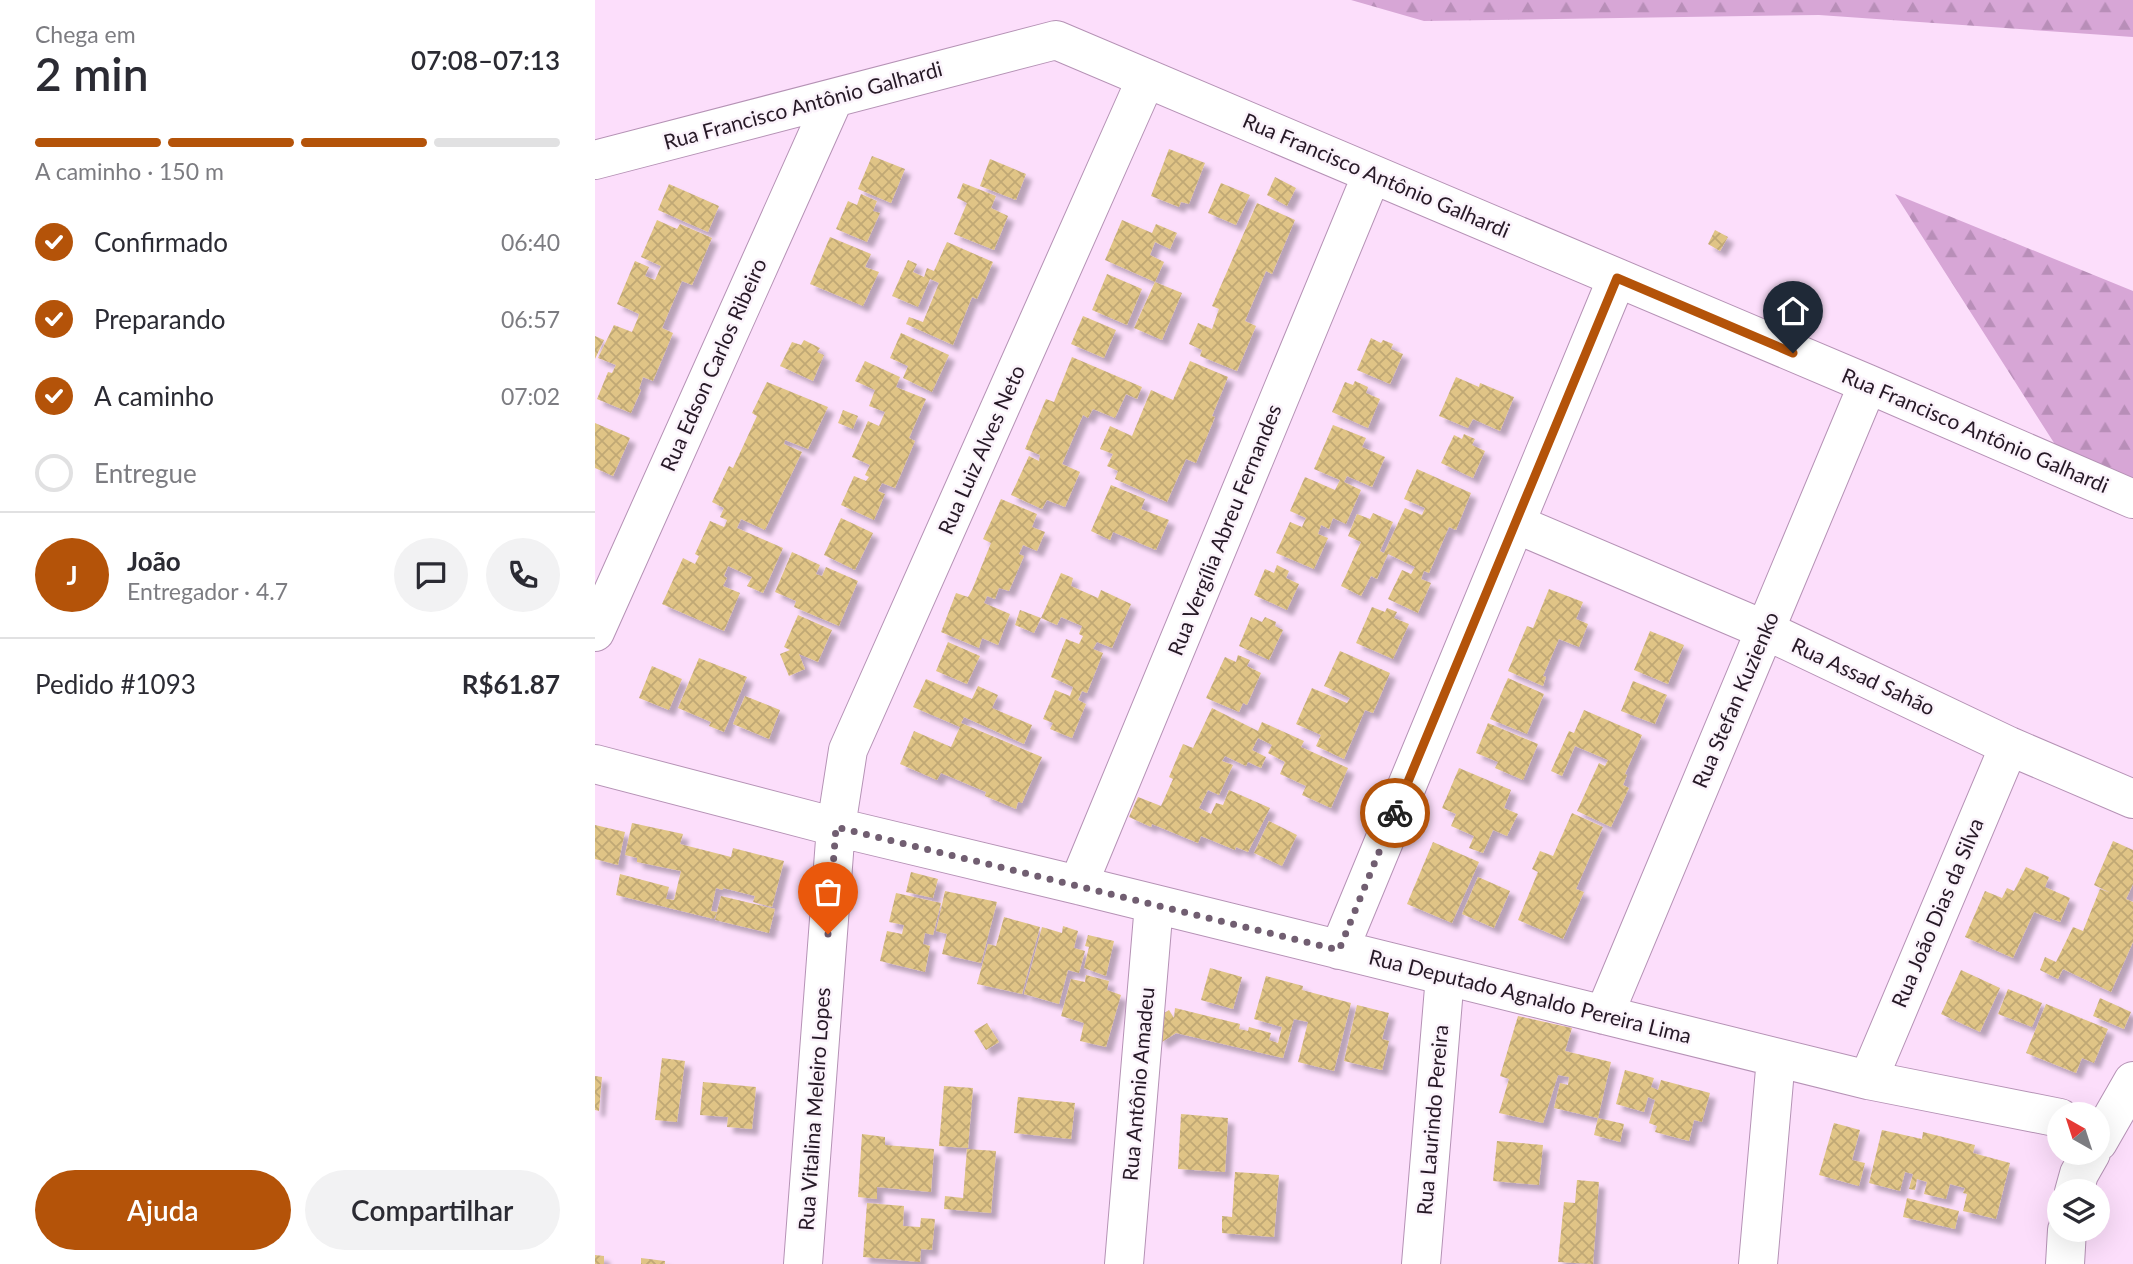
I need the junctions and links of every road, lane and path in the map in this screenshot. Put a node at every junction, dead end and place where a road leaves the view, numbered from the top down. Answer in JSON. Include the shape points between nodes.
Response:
{"nodes":[{"id":1,"x":1146,"y":79,"type":"junction"},
{"id":2,"x":834,"y":98,"type":"junction"},
{"id":3,"x":595,"y":160,"type":"edge"},
{"id":4,"x":1372,"y":174,"type":"junction"},
{"id":5,"x":1617,"y":278,"type":"junction"},
{"id":6,"x":1868,"y":384,"type":"junction"},
{"id":7,"x":2133,"y":499,"type":"edge"},
{"id":8,"x":1516,"y":524,"type":"junction"},
{"id":9,"x":1765,"y":630,"type":"junction"},
{"id":10,"x":595,"y":632,"type":"edge"},
{"id":11,"x":2008,"y":746,"type":"junction"},
{"id":12,"x":595,"y":764,"type":"edge"},
{"id":13,"x":2133,"y":799,"type":"edge"},
{"id":14,"x":836,"y":827,"type":"junction"},
{"id":15,"x":1078,"y":885,"type":"junction"},
{"id":16,"x":1154,"y":904,"type":"junction"},
{"id":17,"x":1339,"y":950,"type":"junction"},
{"id":18,"x":1445,"y":976,"type":"junction"},
{"id":19,"x":1604,"y":1015,"type":"junction"},
{"id":20,"x":1776,"y":1058,"type":"junction"},
{"id":21,"x":1868,"y":1080,"type":"junction"},
{"id":22,"x":2133,"y":1082,"type":"edge"},
{"id":23,"x":2047,"y":1115,"type":"edge"},
{"id":24,"x":2111,"y":1126,"type":"edge"},
{"id":25,"x":2066,"y":1242,"type":"edge"},
{"id":26,"x":803,"y":1264,"type":"edge"},
{"id":27,"x":1124,"y":1264,"type":"edge"},
{"id":28,"x":1421,"y":1264,"type":"edge"},
{"id":29,"x":1758,"y":1264,"type":"edge"},
{"id":30,"x":2065,"y":1264,"type":"edge"}],
"edges":[{"from":1,"to":2,"type":"street","name":"Rua Francisco Antônio Galhardi","via":[[1056,40]]},
{"from":1,"to":4,"type":"street","name":"Rua Francisco Antônio Galhardi"},
{"from":1,"to":14,"type":"street","name":"Rua Luiz Alves Neto","via":[[848,750]]},
{"from":2,"to":3,"type":"street","name":"Rua Francisco Antônio Galhardi"},
{"from":2,"to":10,"type":"street","name":"Rua Edson Carlos Ribeiro"},
{"from":4,"to":5,"type":"street","name":"Rua Francisco Antônio Galhardi"},
{"from":4,"to":15,"type":"street","name":"Rua Vergília Abreu Fernandes"},
{"from":5,"to":6,"type":"street","name":"Rua Francisco Antônio Galhardi"},
{"from":5,"to":8,"type":"street"},
{"from":6,"to":7,"type":"street","name":"Rua Francisco Antônio Galhardi"},
{"from":6,"to":9,"type":"street","name":"Rua Stefan Kuzienko"},
{"from":8,"to":9,"type":"street","name":"Rua Assad Sahão"},
{"from":8,"to":17,"type":"street"},
{"from":9,"to":11,"type":"street","name":"Rua Assad Sahão"},
{"from":9,"to":19,"type":"street","name":"Rua Stefan Kuzienko"},
{"from":11,"to":13,"type":"street","name":"Rua Assad Sahão"},
{"from":11,"to":21,"type":"street","name":"Rua João Dias da Silva"},
{"from":12,"to":14,"type":"street","name":"Rua Deputado Agnaldo Pereira Lima"},
{"from":14,"to":15,"type":"street","name":"Rua Deputado Agnaldo Pereira Lima"},
{"from":14,"to":26,"type":"street","name":"Rua Vitalina Meleiro Lopes"},
{"from":15,"to":16,"type":"street","name":"Rua Deputado Agnaldo Pereira Lima"},
{"from":16,"to":17,"type":"street","name":"Rua Deputado Agnaldo Pereira Lima"},
{"from":16,"to":27,"type":"street","name":"Rua Antônio Amadeu"},
{"from":17,"to":18,"type":"street","name":"Rua Deputado Agnaldo Pereira Lima"},
{"from":18,"to":19,"type":"street","name":"Rua Deputado Agnaldo Pereira Lima"},
{"from":18,"to":28,"type":"street","name":"Rua Laurindo Pereira"},
{"from":19,"to":20,"type":"street","name":"Rua Deputado Agnaldo Pereira Lima"},
{"from":20,"to":21,"type":"street","name":"Rua Deputado Agnaldo Pereira Lima"},
{"from":20,"to":29,"type":"street"},
{"from":21,"to":23,"type":"street","name":"Rua Deputado Agnaldo Pereira Lima"},
{"from":22,"to":24,"type":"street"},
{"from":25,"to":30,"type":"street"}]}
